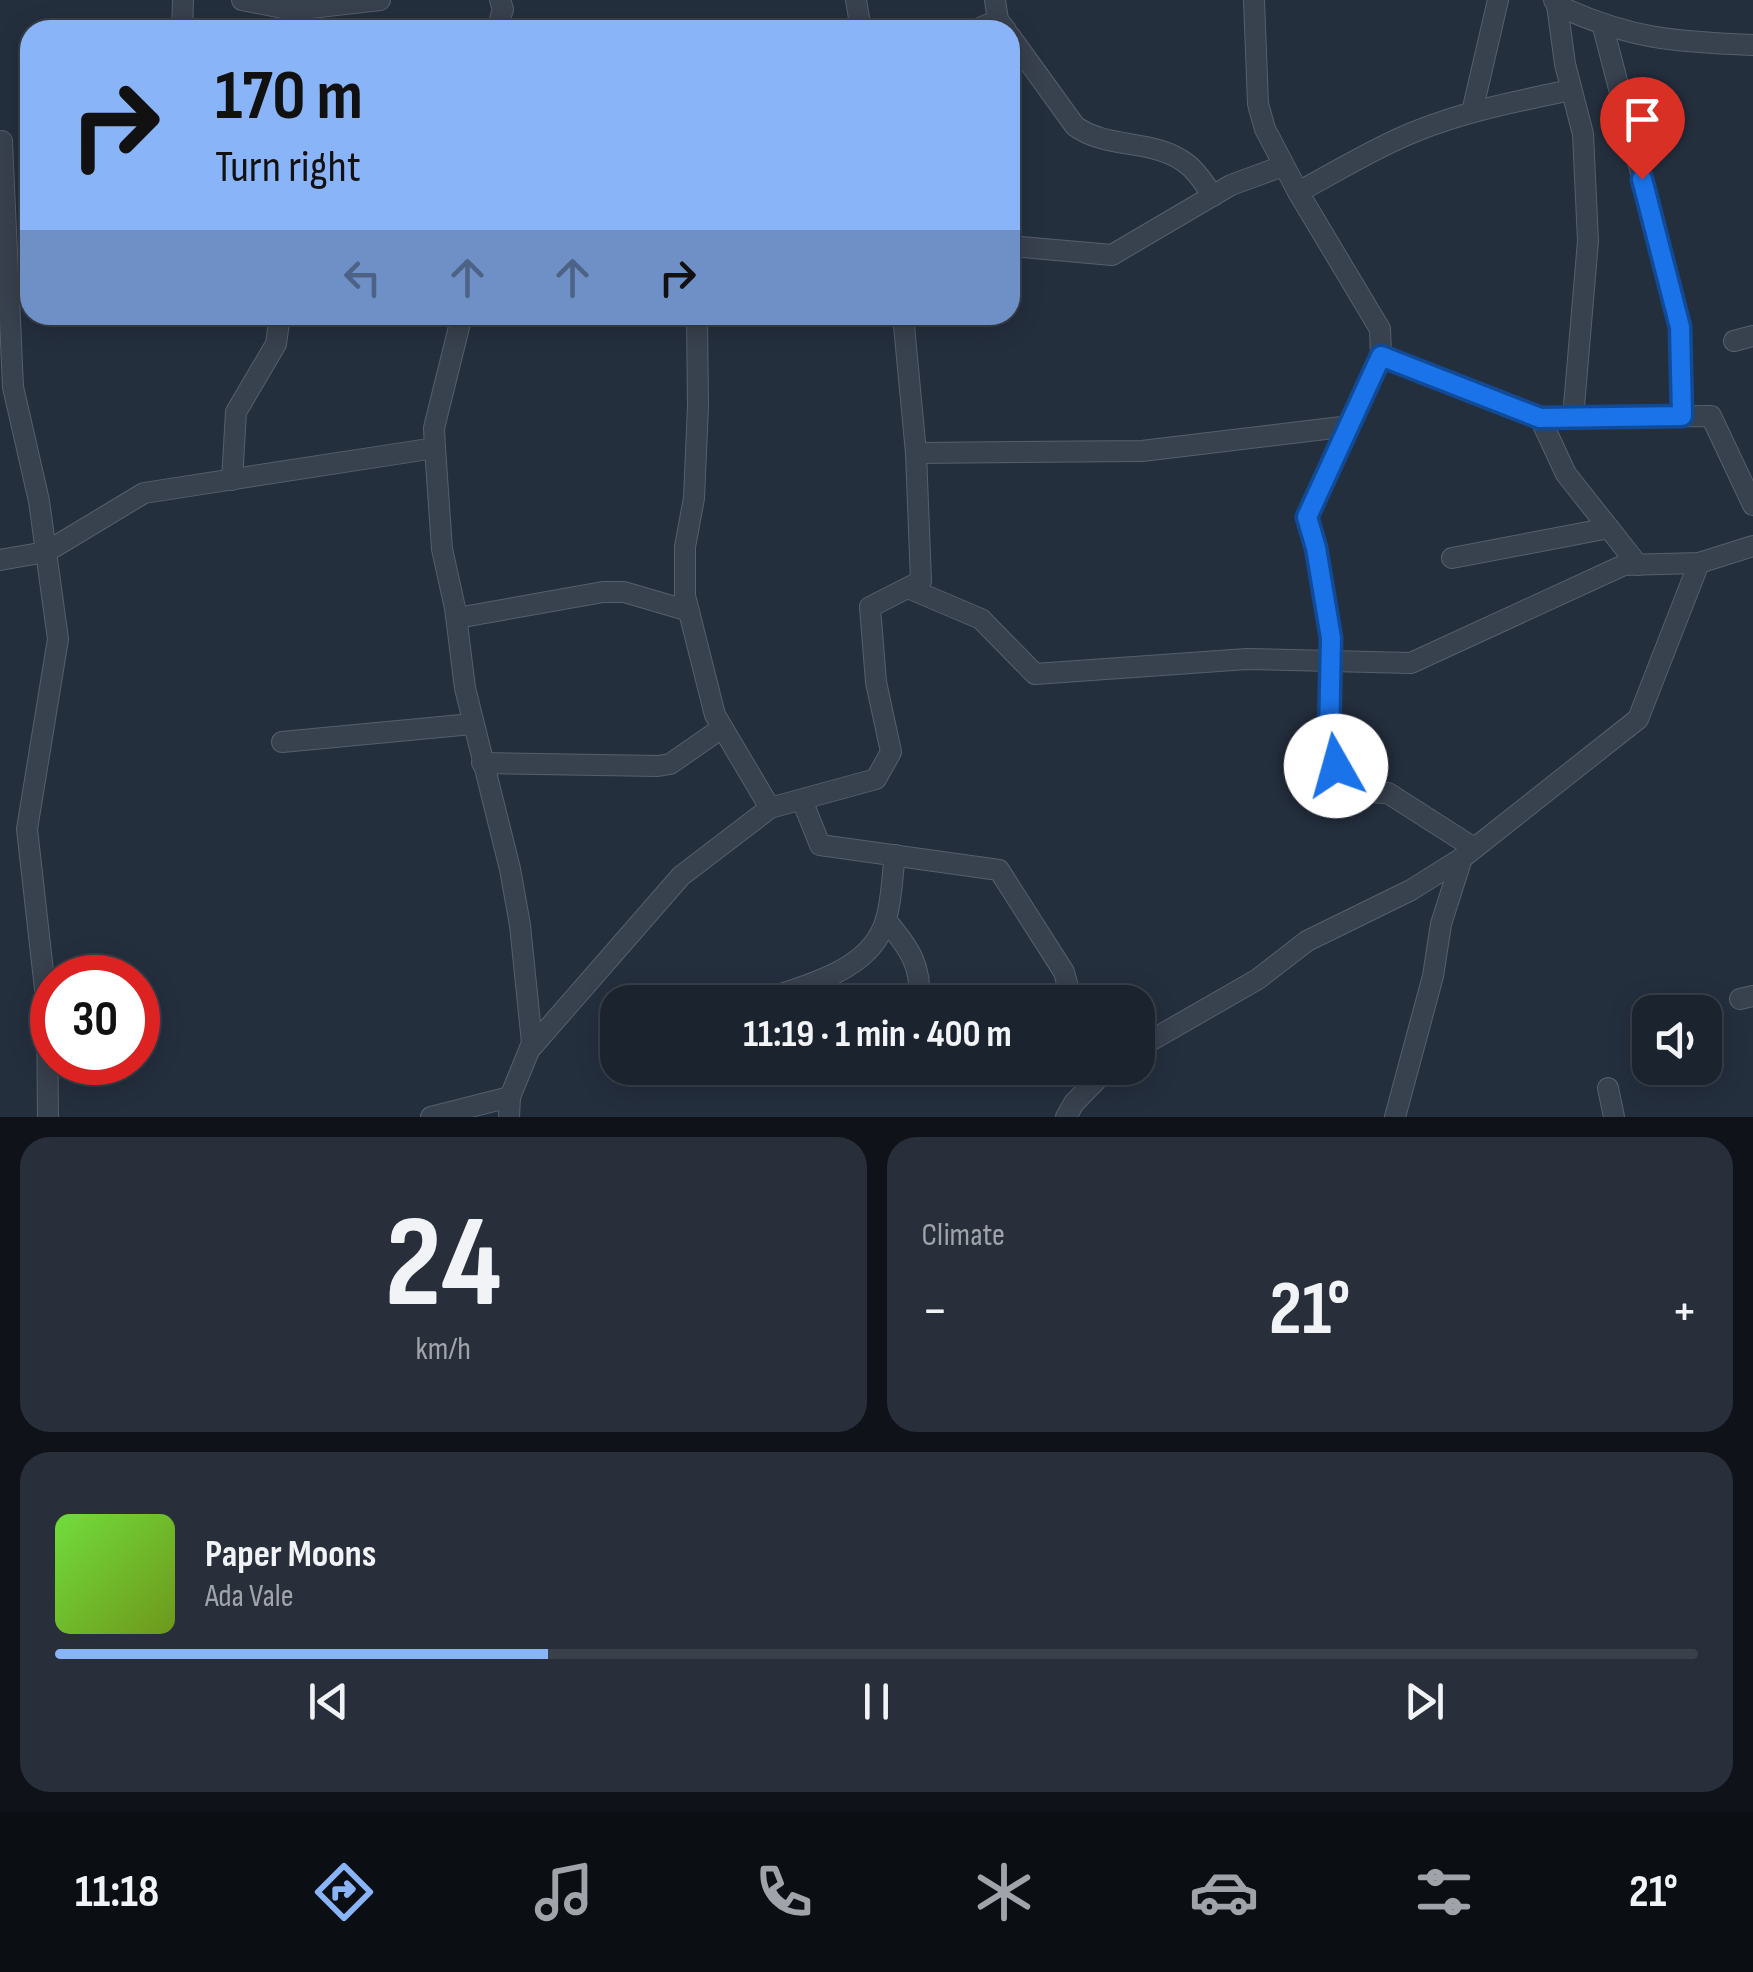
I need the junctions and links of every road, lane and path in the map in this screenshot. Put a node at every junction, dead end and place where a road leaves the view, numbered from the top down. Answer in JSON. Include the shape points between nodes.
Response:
{"nodes":[{"id":1,"x":242,"y":0,"type":"edge"},
{"id":2,"x":380,"y":0,"type":"edge"},
{"id":3,"x":1254,"y":0,"type":"edge"},
{"id":4,"x":1498,"y":0,"type":"edge"},
{"id":5,"x":1555,"y":2,"type":"edge"},
{"id":6,"x":1604,"y":26,"type":"junction"},
{"id":7,"x":1753,"y":45,"type":"edge"},
{"id":8,"x":1020,"y":47,"type":"edge"},
{"id":9,"x":1571,"y":90,"type":"junction"},
{"id":10,"x":1472,"y":112,"type":"junction"},
{"id":11,"x":2,"y":140,"type":"edge"},
{"id":12,"x":1283,"y":166,"type":"junction"},
{"id":13,"x":1298,"y":192,"type":"junction"},
{"id":14,"x":1212,"y":196,"type":"junction"},
{"id":15,"x":1020,"y":247,"type":"edge"},
{"id":16,"x":4,"y":292,"type":"edge"},
{"id":17,"x":279,"y":325,"type":"edge"},
{"id":18,"x":460,"y":325,"type":"edge"},
{"id":19,"x":698,"y":325,"type":"edge"},
{"id":20,"x":904,"y":325,"type":"edge"},
{"id":21,"x":1381,"y":356,"type":"junction"},
{"id":22,"x":7,"y":387,"type":"edge"},
{"id":23,"x":1682,"y":416,"type":"junction"},
{"id":24,"x":1540,"y":418,"type":"junction"},
{"id":25,"x":1573,"y":418,"type":"junction"},
{"id":26,"x":1350,"y":426,"type":"junction"},
{"id":27,"x":435,"y":448,"type":"junction"},
{"id":28,"x":916,"y":453,"type":"junction"},
{"id":29,"x":232,"y":480,"type":"junction"},
{"id":30,"x":1753,"y":506,"type":"edge"},
{"id":31,"x":1609,"y":528,"type":"junction"},
{"id":32,"x":1753,"y":546,"type":"edge"},
{"id":33,"x":46,"y":552,"type":"junction"},
{"id":34,"x":1452,"y":558,"type":"dead end"},
{"id":35,"x":0,"y":560,"type":"edge"},
{"id":36,"x":1699,"y":563,"type":"junction"},
{"id":37,"x":1638,"y":565,"type":"junction"},
{"id":38,"x":908,"y":588,"type":"junction"},
{"id":39,"x":689,"y":611,"type":"junction"},
{"id":40,"x":457,"y":618,"type":"junction"},
{"id":41,"x":1332,"y":660,"type":"junction"},
{"id":42,"x":472,"y":724,"type":"junction"},
{"id":43,"x":722,"y":728,"type":"junction"},
{"id":44,"x":282,"y":742,"type":"dead end"},
{"id":45,"x":482,"y":763,"type":"junction"},
{"id":46,"x":802,"y":800,"type":"junction"},
{"id":47,"x":770,"y":808,"type":"junction"},
{"id":48,"x":1468,"y":853,"type":"junction"},
{"id":49,"x":895,"y":855,"type":"junction"},
{"id":50,"x":886,"y":920,"type":"junction"},
{"id":51,"x":806,"y":985,"type":"edge"},
{"id":52,"x":918,"y":985,"type":"edge"},
{"id":53,"x":1067,"y":985,"type":"edge"},
{"id":54,"x":1155,"y":1038,"type":"edge"},
{"id":55,"x":531,"y":1048,"type":"junction"},
{"id":56,"x":1088,"y":1085,"type":"edge"},
{"id":57,"x":1608,"y":1088,"type":"dead end"},
{"id":58,"x":510,"y":1107,"type":"edge"},
{"id":59,"x":48,"y":1117,"type":"edge"},
{"id":60,"x":432,"y":1117,"type":"edge"},
{"id":61,"x":1066,"y":1117,"type":"edge"},
{"id":62,"x":1395,"y":1117,"type":"edge"},
{"id":63,"x":1614,"y":1117,"type":"edge"}],
"edges":[{"from":1,"to":2,"type":"street","via":[[293,10]]},
{"from":3,"to":12,"type":"street","via":[[1258,104]]},
{"from":4,"to":10,"type":"street"},
{"from":5,"to":6,"type":"street"},
{"from":5,"to":9,"type":"street"},
{"from":6,"to":7,"type":"street","via":[[1671,42]]},
{"from":6,"to":23,"type":"street","via":[[1680,327]]},
{"from":8,"to":14,"type":"street","via":[[1075,126],[1089,136],[1169,154],[1194,170]]},
{"from":9,"to":10,"type":"street"},
{"from":9,"to":25,"type":"street","via":[[1583,134],[1588,241]]},
{"from":10,"to":13,"type":"street","via":[[1412,133]]},
{"from":11,"to":16,"type":"street"},
{"from":12,"to":13,"type":"street"},
{"from":12,"to":14,"type":"street"},
{"from":13,"to":21,"type":"street","via":[[1380,329]]},
{"from":14,"to":15,"type":"street","via":[[1112,255]]},
{"from":16,"to":22,"type":"street"},
{"from":17,"to":29,"type":"street","via":[[276,344],[236,412]]},
{"from":18,"to":27,"type":"street"},
{"from":19,"to":39,"type":"street","via":[[694,480],[685,546]]},
{"from":20,"to":28,"type":"street"},
{"from":21,"to":24,"type":"street"},
{"from":21,"to":26,"type":"street"},
{"from":22,"to":33,"type":"street"},
{"from":23,"to":25,"type":"street"},
{"from":23,"to":30,"type":"street","via":[[1711,416]]},
{"from":24,"to":25,"type":"street"},
{"from":24,"to":31,"type":"street","via":[[1566,474]]},
{"from":26,"to":28,"type":"street","via":[[1142,451]]},
{"from":26,"to":41,"type":"street","via":[[1307,517]]},
{"from":27,"to":29,"type":"street"},
{"from":27,"to":40,"type":"street","via":[[442,549]]},
{"from":28,"to":38,"type":"street","via":[[921,581]]},
{"from":29,"to":33,"type":"street","via":[[144,493]]},
{"from":31,"to":34,"type":"street"},
{"from":31,"to":37,"type":"street"},
{"from":32,"to":36,"type":"street"},
{"from":33,"to":35,"type":"street"},
{"from":33,"to":59,"type":"street","via":[[58,639],[26,828],[47,1007]]},
{"from":36,"to":37,"type":"street"},
{"from":36,"to":48,"type":"street","via":[[1638,719]]},
{"from":37,"to":41,"type":"street","via":[[1410,663]]},
{"from":38,"to":41,"type":"street","via":[[981,619],[1034,674],[1246,659]]},
{"from":38,"to":46,"type":"street","via":[[870,607],[891,752],[876,779]]},
{"from":39,"to":40,"type":"street","via":[[603,592]]},
{"from":39,"to":43,"type":"street"},
{"from":40,"to":42,"type":"street"},
{"from":41,"to":48,"type":"street","via":[[1329,740],[1343,791],[1388,794]]},
{"from":42,"to":44,"type":"street"},
{"from":42,"to":45,"type":"street"},
{"from":43,"to":45,"type":"street","via":[[658,766]]},
{"from":43,"to":47,"type":"street"},
{"from":45,"to":55,"type":"street","via":[[520,925]]},
{"from":46,"to":47,"type":"street"},
{"from":46,"to":49,"type":"street","via":[[820,845]]},
{"from":47,"to":55,"type":"street","via":[[680,876]]},
{"from":48,"to":54,"type":"street","via":[[1411,890],[1307,941],[1258,979]]},
{"from":48,"to":62,"type":"street","via":[[1441,924]]},
{"from":49,"to":50,"type":"street"},
{"from":49,"to":53,"type":"street","via":[[999,870]]},
{"from":50,"to":51,"type":"street","via":[[879,936],[840,973]]},
{"from":50,"to":52,"type":"street","via":[[912,953]]},
{"from":55,"to":58,"type":"street"},
{"from":56,"to":61,"type":"street"},
{"from":57,"to":63,"type":"street"},
{"from":58,"to":60,"type":"street"}]}
